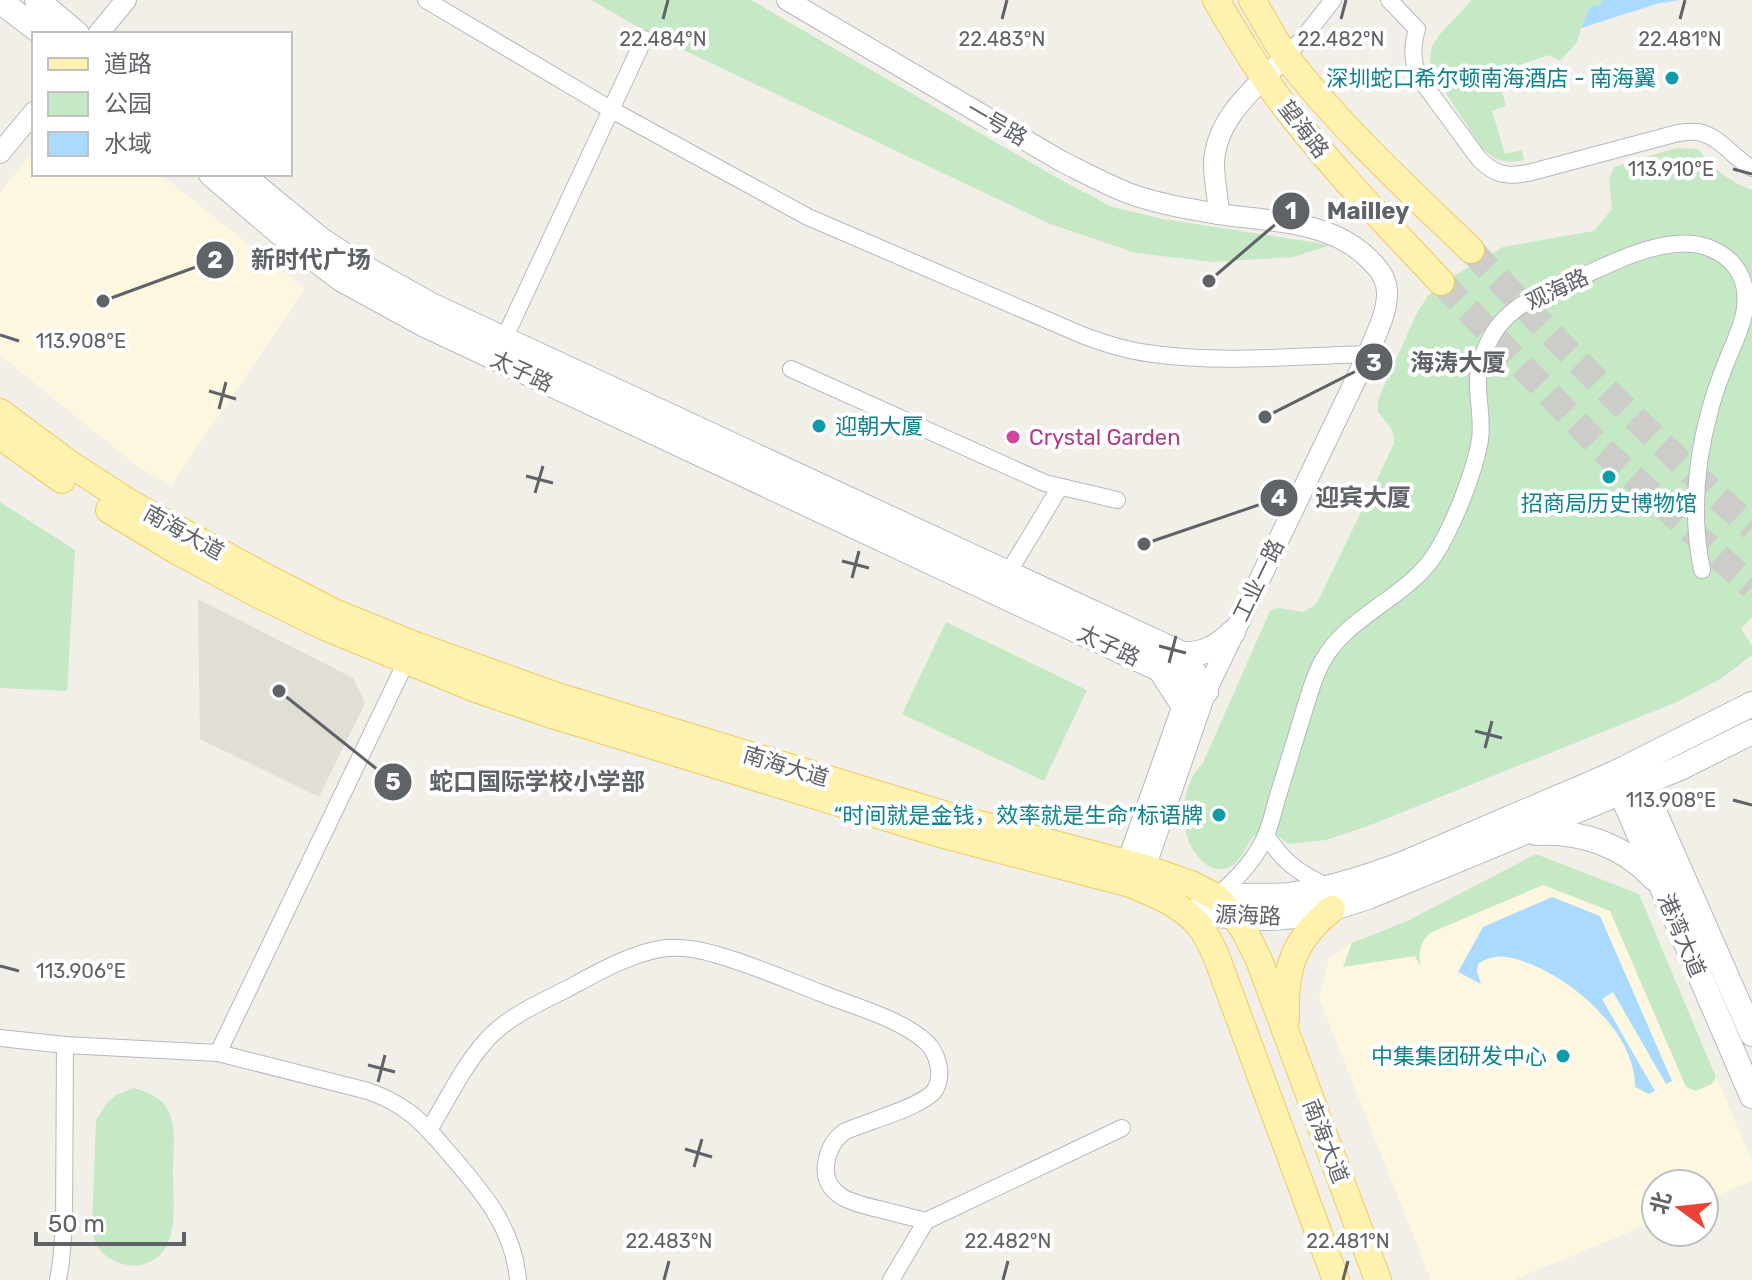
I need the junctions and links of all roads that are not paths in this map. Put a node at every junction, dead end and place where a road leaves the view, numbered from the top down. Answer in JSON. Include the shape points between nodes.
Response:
{"nodes":[{"id":1,"x":37,"y":0,"type":"edge"},
{"id":2,"x":126,"y":0,"type":"edge"},
{"id":3,"x":426,"y":0,"type":"edge"},
{"id":4,"x":787,"y":0,"type":"edge"},
{"id":5,"x":1216,"y":0,"type":"edge"},
{"id":6,"x":1252,"y":0,"type":"edge"},
{"id":7,"x":1333,"y":0,"type":"edge"},
{"id":8,"x":1389,"y":0,"type":"edge"},
{"id":9,"x":0,"y":1,"type":"edge"},
{"id":10,"x":40,"y":32,"type":"edge"},
{"id":11,"x":75,"y":32,"type":"edge"},
{"id":12,"x":100,"y":32,"type":"edge"},
{"id":13,"x":644,"y":39,"type":"dead end"},
{"id":14,"x":1286,"y":56,"type":"junction"},
{"id":15,"x":1265,"y":77,"type":"junction"},
{"id":16,"x":610,"y":109,"type":"junction"},
{"id":17,"x":32,"y":114,"type":"edge"},
{"id":18,"x":0,"y":153,"type":"edge"},
{"id":19,"x":1752,"y":168,"type":"edge"},
{"id":20,"x":213,"y":176,"type":"edge"},
{"id":21,"x":243,"y":176,"type":"edge"},
{"id":22,"x":1219,"y":214,"type":"junction"},
{"id":23,"x":1471,"y":250,"type":"tunnel mouth"},
{"id":24,"x":1441,"y":282,"type":"tunnel mouth"},
{"id":25,"x":504,"y":339,"type":"junction"},
{"id":26,"x":1368,"y":354,"type":"junction"},
{"id":27,"x":791,"y":369,"type":"dead end"},
{"id":28,"x":0,"y":412,"type":"edge"},
{"id":29,"x":0,"y":436,"type":"edge"},
{"id":30,"x":1060,"y":487,"type":"junction"},
{"id":31,"x":1117,"y":500,"type":"dead end"},
{"id":32,"x":1702,"y":570,"type":"dead end"},
{"id":33,"x":1008,"y":573,"type":"junction"},
{"id":34,"x":1233,"y":632,"type":"junction"},
{"id":35,"x":1182,"y":654,"type":"junction"},
{"id":36,"x":406,"y":662,"type":"junction"},
{"id":37,"x":1159,"y":669,"type":"junction"},
{"id":38,"x":1206,"y":691,"type":"junction"},
{"id":39,"x":1752,"y":704,"type":"edge"},
{"id":40,"x":1183,"y":705,"type":"junction"},
{"id":41,"x":1752,"y":732,"type":"edge"},
{"id":42,"x":1626,"y":783,"type":"junction"},
{"id":43,"x":1522,"y":834,"type":"junction"},
{"id":44,"x":1266,"y":835,"type":"junction"},
{"id":45,"x":1134,"y":872,"type":"junction"},
{"id":46,"x":1661,"y":886,"type":"junction"},
{"id":47,"x":1330,"y":898,"type":"junction"},
{"id":48,"x":1225,"y":906,"type":"junction"},
{"id":49,"x":1186,"y":912,"type":"junction"},
{"id":50,"x":1286,"y":1034,"type":"junction"},
{"id":51,"x":1752,"y":1034,"type":"edge"},
{"id":52,"x":0,"y":1038,"type":"edge"},
{"id":53,"x":65,"y":1045,"type":"junction"},
{"id":54,"x":218,"y":1053,"type":"junction"},
{"id":55,"x":1752,"y":1096,"type":"edge"},
{"id":56,"x":1122,"y":1128,"type":"dead end"},
{"id":57,"x":429,"y":1130,"type":"junction"},
{"id":58,"x":926,"y":1221,"type":"junction"},
{"id":59,"x":58,"y":1280,"type":"edge"},
{"id":60,"x":518,"y":1280,"type":"edge"},
{"id":61,"x":891,"y":1280,"type":"edge"},
{"id":62,"x":1336,"y":1280,"type":"edge"},
{"id":63,"x":1378,"y":1280,"type":"edge"}],
"edges":[{"from":1,"to":11,"type":"main road"},
{"from":2,"to":12,"type":"street"},
{"from":3,"to":16,"type":"street"},
{"from":4,"to":22,"type":"street","name":"一号路","via":[[1099,180],[1157,202]]},
{"from":5,"to":15,"type":"main road","name":"望海路"},
{"from":6,"to":14,"type":"main road","name":"望海路"},
{"from":7,"to":14,"type":"street"},
{"from":8,"to":19,"type":"street","via":[[1417,29],[1412,51],[1418,76],[1489,169],[1528,173],[1697,132],[1712,137]]},
{"from":9,"to":10,"type":"main road"},
{"from":13,"to":16,"type":"street"},
{"from":14,"to":15,"type":"street"},
{"from":14,"to":23,"type":"main road","name":"望海路","via":[[1341,120]]},
{"from":15,"to":22,"type":"street","via":[[1221,131],[1214,165]]},
{"from":15,"to":24,"type":"main road","name":"望海路","via":[[1328,160]]},
{"from":16,"to":25,"type":"street"},
{"from":16,"to":26,"type":"street","via":[[808,217],[1112,346],[1186,358]]},
{"from":17,"to":18,"type":"street"},
{"from":20,"to":37,"type":"main road","name":"太子路","via":[[341,279],[414,319]]},
{"from":21,"to":25,"type":"main road","name":"太子路","via":[[356,263]]},
{"from":22,"to":26,"type":"street","name":"工业一路","via":[[1322,229],[1365,254],[1387,286],[1383,316]]},
{"from":25,"to":33,"type":"main road","name":"太子路"},
{"from":26,"to":34,"type":"street","name":"工业一路"},
{"from":27,"to":30,"type":"street"},
{"from":28,"to":45,"type":"main road","name":"南海大道","via":[[130,503],[334,612],[415,645],[557,696]]},
{"from":29,"to":36,"type":"main road","name":"南海大道","via":[[175,550]]},
{"from":30,"to":31,"type":"street"},
{"from":30,"to":33,"type":"street"},
{"from":32,"to":44,"type":"street","name":"观海路","via":[[1695,526],[1698,464],[1713,399],[1744,312],[1745,287],[1729,259],[1678,243],[1639,252],[1534,297],[1507,314],[1486,343],[1478,375],[1480,438],[1455,515],[1433,557],[1404,587],[1365,615],[1322,662]]},
{"from":33,"to":35,"type":"main road","name":"太子路"},
{"from":34,"to":35,"type":"main road","via":[[1208,651]]},
{"from":34,"to":38,"type":"street","name":"工业一路"},
{"from":35,"to":38,"type":"main road"},
{"from":36,"to":45,"type":"main road","name":"南海大道","via":[[549,714],[940,834]]},
{"from":36,"to":54,"type":"street"},
{"from":37,"to":38,"type":"main road","name":"太子路"},
{"from":37,"to":40,"type":"main road"},
{"from":38,"to":40,"type":"street"},
{"from":38,"to":45,"type":"street","name":"工业一路"},
{"from":39,"to":42,"type":"main road","name":"源海路"},
{"from":40,"to":45,"type":"street"},
{"from":41,"to":42,"type":"main road","name":"源海路","via":[[1680,768]]},
{"from":42,"to":43,"type":"main road","name":"源海路"},
{"from":42,"to":46,"type":"main road","name":"港湾大道"},
{"from":42,"to":47,"type":"main road","name":"源海路","via":[[1366,877]]},
{"from":42,"to":51,"type":"main road","name":"港湾大道"},
{"from":43,"to":46,"type":"main road","via":[[1595,839],[1643,866]]},
{"from":43,"to":47,"type":"main road","name":"源海路","via":[[1393,888]]},
{"from":44,"to":47,"type":"street","via":[[1288,863]]},
{"from":44,"to":48,"type":"street","name":"观海路"},
{"from":45,"to":48,"type":"main road","name":"南海大道","via":[[1191,884]]},
{"from":45,"to":49,"type":"main road","name":"南海大道"},
{"from":46,"to":55,"type":"main road","name":"港湾大道"},
{"from":47,"to":48,"type":"main road","name":"源海路","via":[[1286,917],[1257,918]]},
{"from":47,"to":50,"type":"main road","via":[[1293,955]]},
{"from":48,"to":49,"type":"main road","name":"源海路"},
{"from":48,"to":50,"type":"main road","name":"南海大道","via":[[1259,960]]},
{"from":49,"to":62,"type":"main road","name":"南海大道","via":[[1215,953]]},
{"from":50,"to":63,"type":"main road","name":"南海大道"},
{"from":52,"to":53,"type":"street"},
{"from":53,"to":54,"type":"street"},
{"from":53,"to":59,"type":"street","via":[[64,1226]]},
{"from":54,"to":57,"type":"street","via":[[368,1091],[410,1112]]},
{"from":56,"to":58,"type":"street"},
{"from":57,"to":58,"type":"street","via":[[484,1042],[512,1019],[637,955],[689,948],[751,966],[892,1021],[930,1046],[939,1070],[931,1094],[844,1132],[831,1146],[825,1171],[833,1190],[851,1202]]},
{"from":57,"to":60,"type":"street","via":[[492,1205],[513,1252]]},
{"from":58,"to":61,"type":"street"}]}
